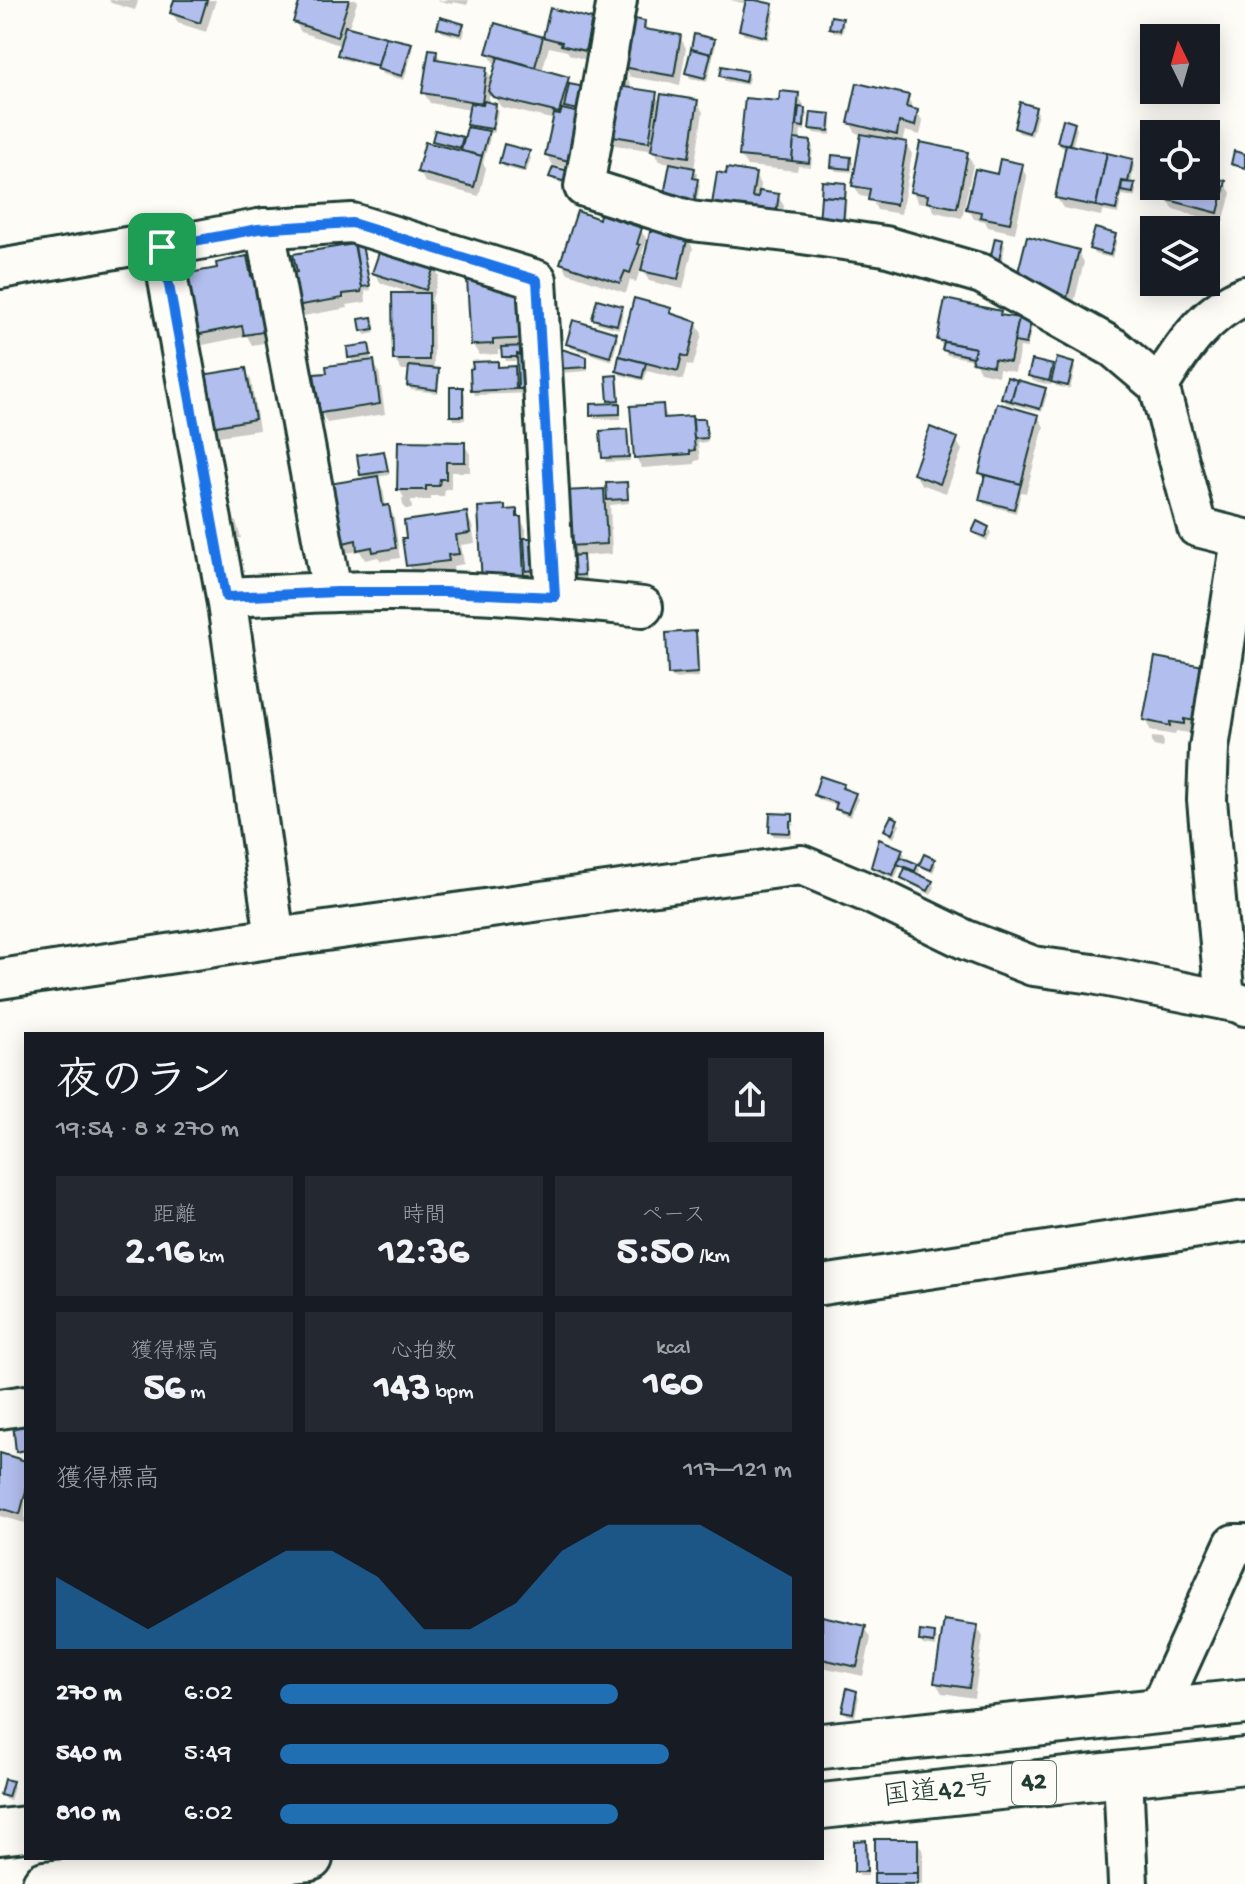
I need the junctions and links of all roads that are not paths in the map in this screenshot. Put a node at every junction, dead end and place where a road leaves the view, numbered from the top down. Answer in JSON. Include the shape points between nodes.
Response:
{"nodes":[{"id":1,"x":617,"y":0,"type":"edge"},
{"id":2,"x":265,"y":228,"type":"junction"},
{"id":3,"x":162,"y":247,"type":"junction"},
{"id":4,"x":0,"y":269,"type":"edge"},
{"id":5,"x":1245,"y":296,"type":"edge"},
{"id":6,"x":1159,"y":386,"type":"junction"},
{"id":7,"x":1243,"y":539,"type":"edge"},
{"id":8,"x":332,"y":592,"type":"junction"},
{"id":9,"x":226,"y":597,"type":"junction"},
{"id":10,"x":555,"y":597,"type":"junction"},
{"id":11,"x":643,"y":607,"type":"dead end"},
{"id":12,"x":275,"y":938,"type":"junction"},
{"id":13,"x":0,"y":979,"type":"edge"},
{"id":14,"x":1235,"y":1003,"type":"edge"},
{"id":15,"x":1245,"y":1221,"type":"edge"},
{"id":16,"x":824,"y":1285,"type":"edge"},
{"id":17,"x":24,"y":1405,"type":"edge"},
{"id":18,"x":0,"y":1409,"type":"edge"},
{"id":19,"x":1245,"y":1544,"type":"edge"},
{"id":20,"x":1245,"y":1702,"type":"edge"},
{"id":21,"x":1158,"y":1711,"type":"junction"},
{"id":22,"x":824,"y":1746,"type":"edge"},
{"id":23,"x":1245,"y":1761,"type":"edge"},
{"id":24,"x":1123,"y":1774,"type":"junction"},
{"id":25,"x":824,"y":1806,"type":"edge"},
{"id":26,"x":24,"y":1829,"type":"edge"},
{"id":27,"x":0,"y":1832,"type":"edge"},
{"id":28,"x":290,"y":1860,"type":"edge"},
{"id":29,"x":45,"y":1884,"type":"edge"},
{"id":30,"x":1128,"y":1884,"type":"edge"}],
"edges":[{"from":1,"to":6,"type":"street","via":[[584,187],[691,221],[885,246],[982,274],[1114,348]]},
{"from":2,"to":3,"type":"street"},
{"from":2,"to":8,"type":"street"},
{"from":2,"to":10,"type":"street","via":[[352,223],[537,280]]},
{"from":3,"to":4,"type":"street","via":[[138,245]]},
{"from":3,"to":9,"type":"street"},
{"from":5,"to":6,"type":"street","via":[[1209,318]]},
{"from":6,"to":7,"type":"street","via":[[1197,527]]},
{"from":7,"to":14,"type":"street","via":[[1209,748],[1207,800]]},
{"from":8,"to":9,"type":"street"},
{"from":8,"to":10,"type":"street"},
{"from":9,"to":12,"type":"street"},
{"from":10,"to":11,"type":"street"},
{"from":12,"to":13,"type":"street"},
{"from":12,"to":14,"type":"street","via":[[801,865],[1033,966]]},
{"from":15,"to":16,"type":"street"},
{"from":17,"to":18,"type":"street"},
{"from":19,"to":21,"type":"street","via":[[1234,1544]]},
{"from":20,"to":21,"type":"highway","number":"42"},
{"from":21,"to":22,"type":"highway","number":"42"},
{"from":23,"to":24,"type":"highway","name":"国道42号","number":"42"},
{"from":24,"to":25,"type":"highway","name":"国道42号","number":"42"},
{"from":24,"to":30,"type":"street"},
{"from":26,"to":27,"type":"highway"},
{"from":28,"to":29,"type":"highway"}]}
